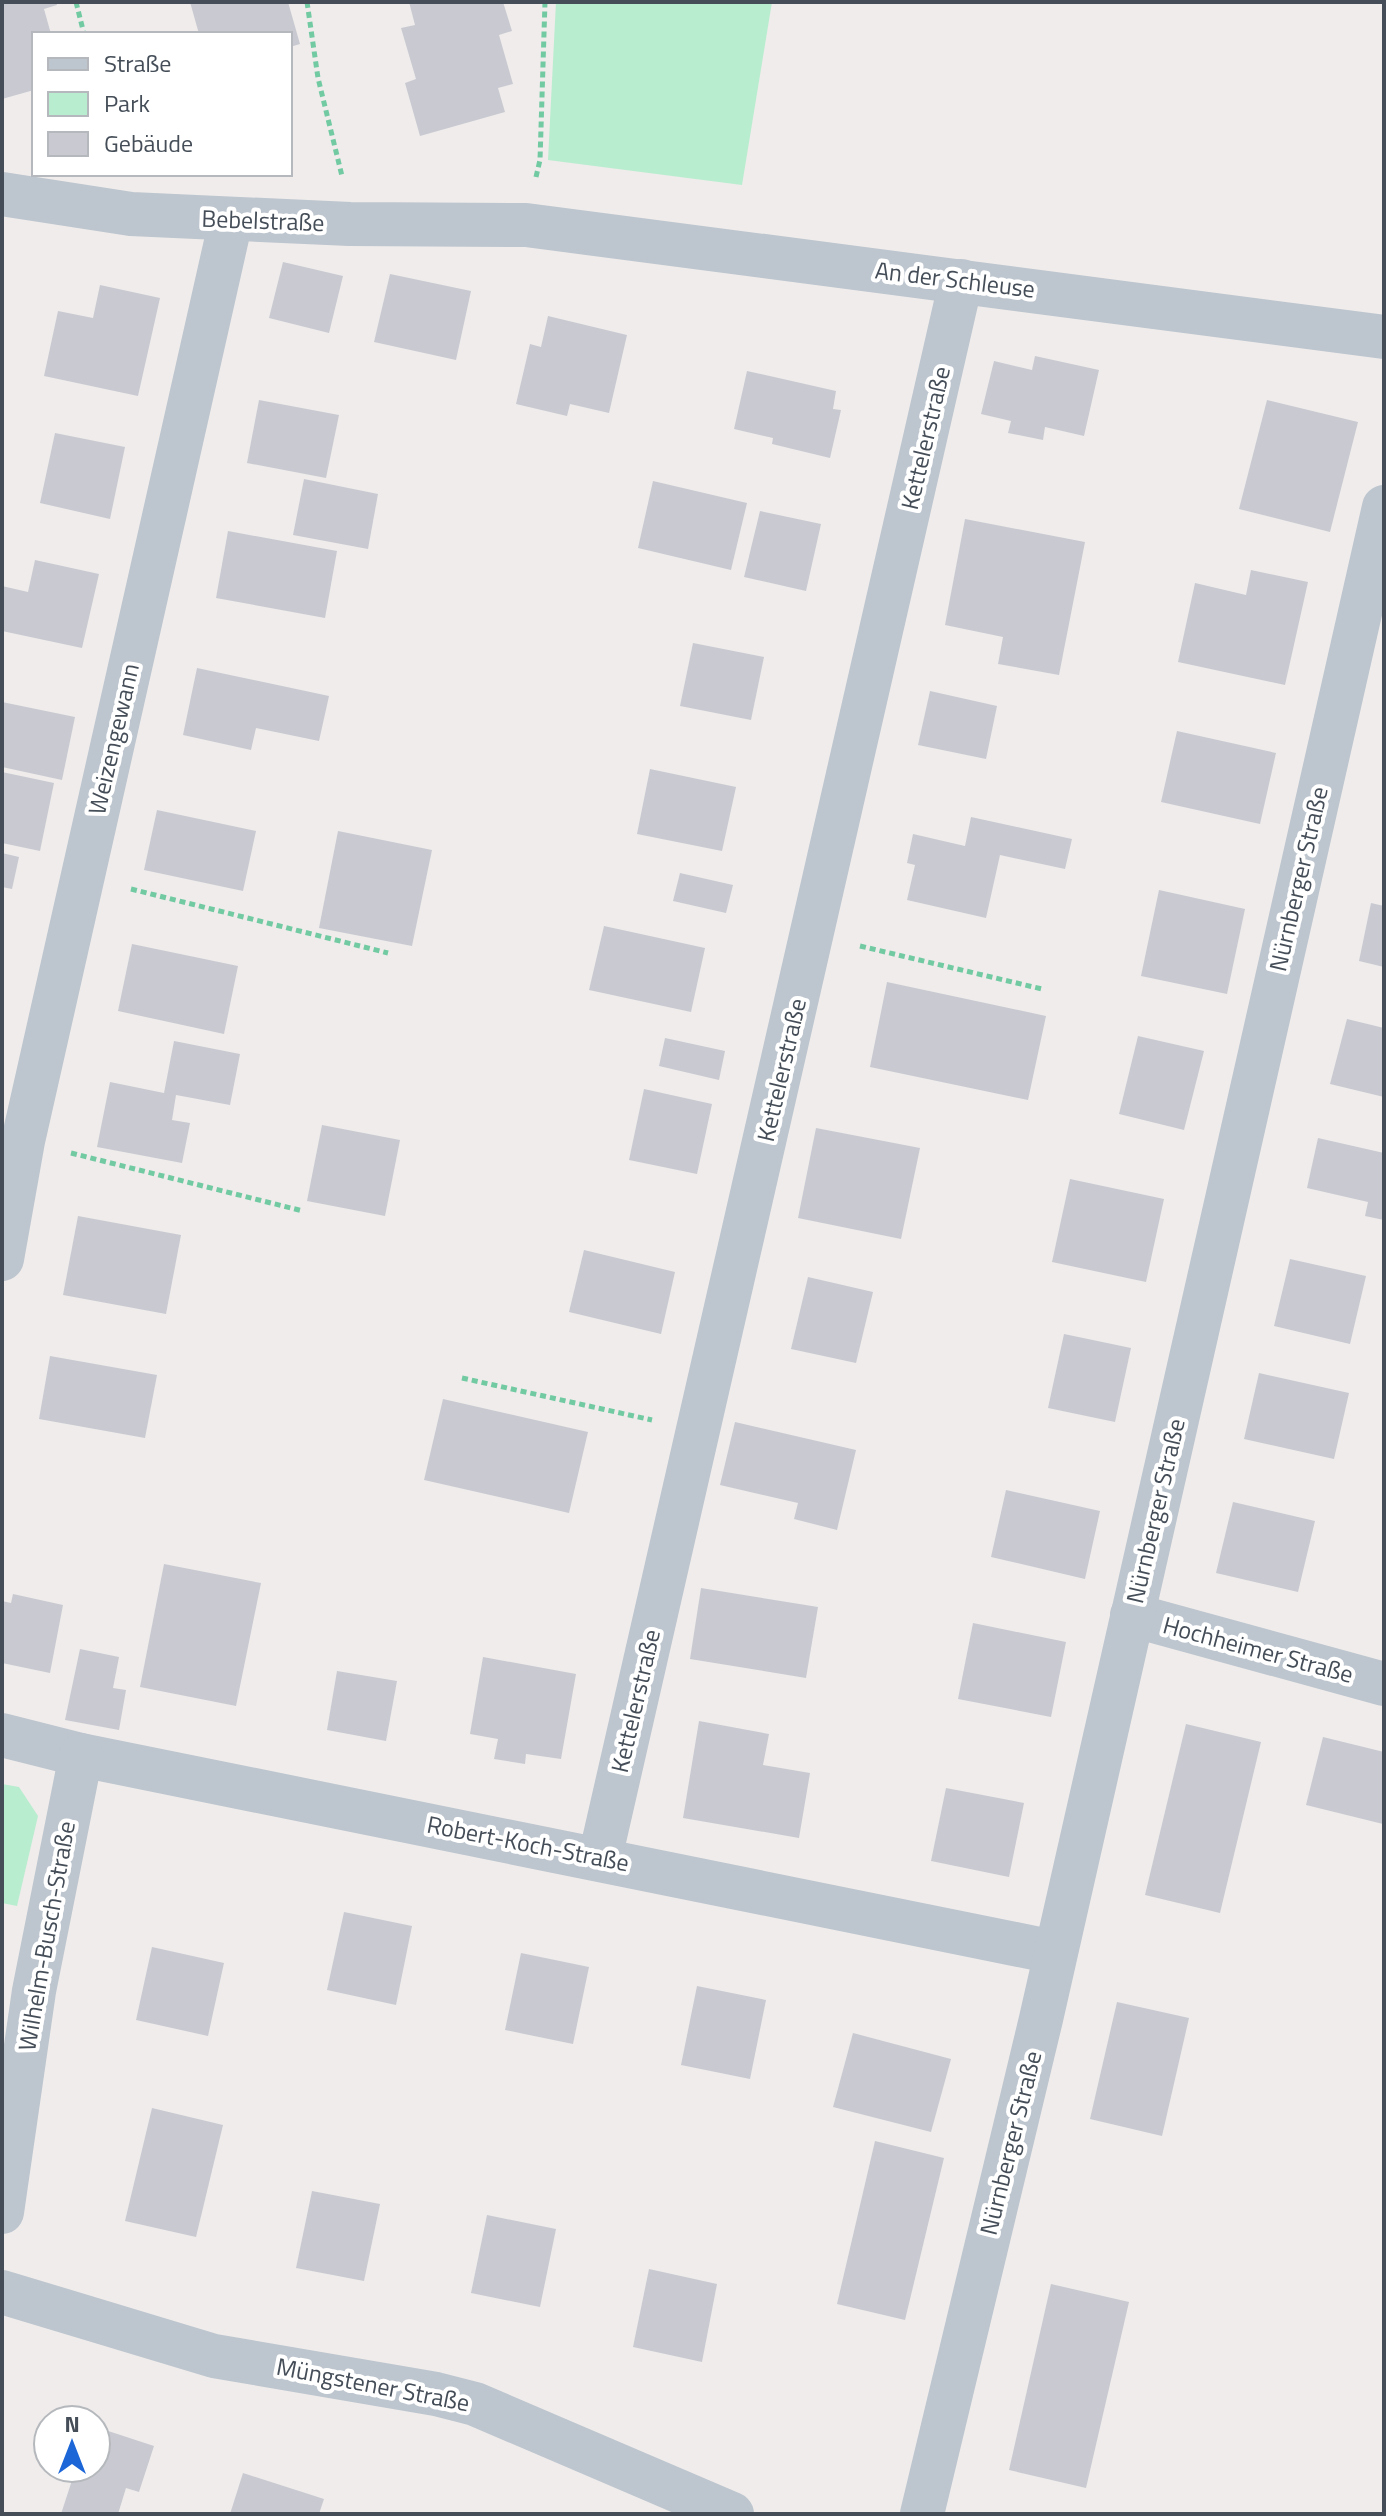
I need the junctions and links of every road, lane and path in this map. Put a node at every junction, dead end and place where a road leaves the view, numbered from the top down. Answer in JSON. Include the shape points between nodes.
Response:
{"nodes":[{"id":1,"x":76,"y":2,"type":"edge"},
{"id":2,"x":307,"y":2,"type":"edge"},
{"id":3,"x":545,"y":2,"type":"edge"},
{"id":4,"x":84,"y":32,"type":"edge"},
{"id":5,"x":540,"y":160,"type":"dead end"},
{"id":6,"x":343,"y":177,"type":"dead end"},
{"id":7,"x":2,"y":194,"type":"edge"},
{"id":8,"x":231,"y":220,"type":"junction"},
{"id":9,"x":526,"y":225,"type":"joint"},
{"id":10,"x":961,"y":281,"type":"junction"},
{"id":11,"x":1384,"y":337,"type":"edge"},
{"id":12,"x":1384,"y":507,"type":"edge"},
{"id":13,"x":83,"y":877,"type":"junction"},
{"id":14,"x":813,"y":935,"type":"junction"},
{"id":15,"x":388,"y":953,"type":"dead end"},
{"id":16,"x":1042,"y":989,"type":"dead end"},
{"id":17,"x":14,"y":1159,"type":"edge"},
{"id":18,"x":303,"y":1211,"type":"dead end"},
{"id":19,"x":2,"y":1259,"type":"edge"},
{"id":20,"x":462,"y":1378,"type":"dead end"},
{"id":21,"x":699,"y":1431,"type":"junction"},
{"id":22,"x":1132,"y":1615,"type":"junction"},
{"id":23,"x":1384,"y":1684,"type":"edge"},
{"id":24,"x":2,"y":1735,"type":"edge"},
{"id":25,"x":81,"y":1755,"type":"junction"},
{"id":26,"x":600,"y":1858,"type":"junction"},
{"id":27,"x":1054,"y":1952,"type":"junction"},
{"id":28,"x":2,"y":2212,"type":"edge"},
{"id":29,"x":2,"y":2292,"type":"edge"},
{"id":30,"x":732,"y":2514,"type":"edge"},
{"id":31,"x":922,"y":2514,"type":"edge"}],
"edges":[{"from":1,"to":4,"type":"path"},
{"from":2,"to":6,"type":"path","via":[[318,78]]},
{"from":3,"to":5,"type":"path"},
{"from":7,"to":8,"type":"street","name":"Bebelstraße","via":[[131,214]]},
{"from":8,"to":9,"type":"street","name":"Bebelstraße"},
{"from":8,"to":13,"type":"street","name":"Weizengewann"},
{"from":9,"to":10,"type":"street","name":"An der Schleuse"},
{"from":10,"to":11,"type":"street","name":"An der Schleuse"},
{"from":10,"to":14,"type":"street","name":"Kettelerstraße"},
{"from":12,"to":22,"type":"street","name":"Nürnberger Straße"},
{"from":13,"to":15,"type":"path"},
{"from":13,"to":17,"type":"street","name":"Weizengewann"},
{"from":14,"to":16,"type":"path"},
{"from":14,"to":21,"type":"street","name":"Kettelerstraße"},
{"from":17,"to":18,"type":"path"},
{"from":17,"to":19,"type":"street","name":"Weizengewann"},
{"from":20,"to":21,"type":"path"},
{"from":21,"to":26,"type":"street","name":"Kettelerstraße"},
{"from":22,"to":23,"type":"street","name":"Hochheimer Straße"},
{"from":22,"to":27,"type":"street","name":"Nürnberger Straße"},
{"from":24,"to":25,"type":"street","name":"Robert-Koch-Straße"},
{"from":25,"to":26,"type":"street","name":"Robert-Koch-Straße"},
{"from":25,"to":28,"type":"street","name":"Wilhelm-Busch-Straße","via":[[34,1991]]},
{"from":26,"to":27,"type":"street","name":"Robert-Koch-Straße"},
{"from":27,"to":31,"type":"street","name":"Nürnberger Straße"},
{"from":29,"to":30,"type":"street","name":"Müngstener Straße","via":[[214,2356],[475,2404]]}]}
